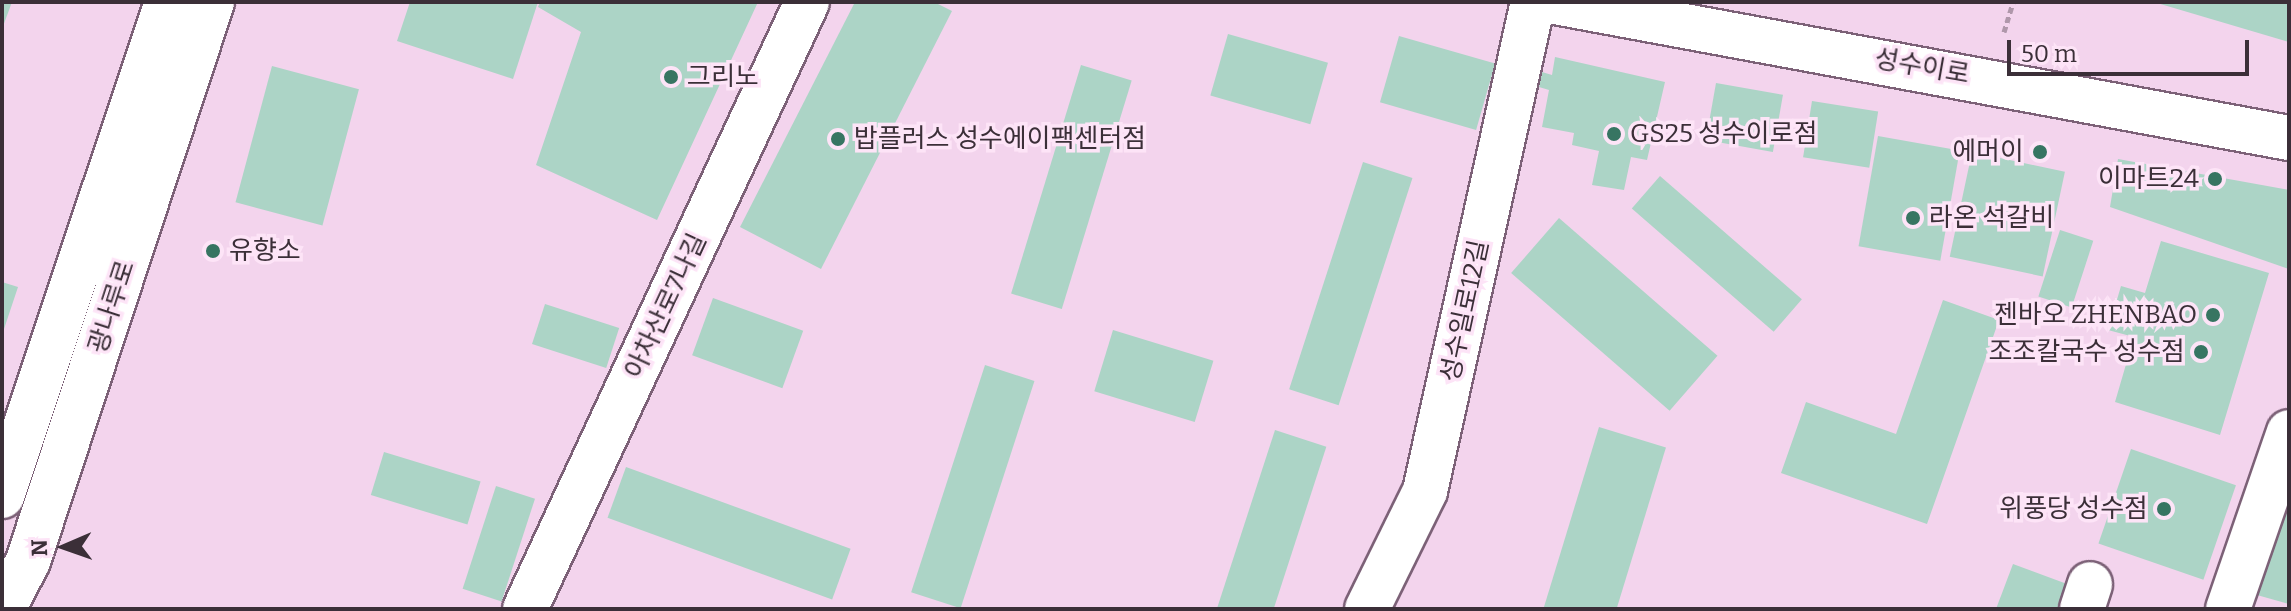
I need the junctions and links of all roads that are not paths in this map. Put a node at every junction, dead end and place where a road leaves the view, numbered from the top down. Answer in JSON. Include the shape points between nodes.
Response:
{"nodes":[{"id":1,"x":167,"y":2,"type":"edge"},
{"id":2,"x":212,"y":2,"type":"edge"},
{"id":3,"x":807,"y":2,"type":"edge"},
{"id":4,"x":1533,"y":2,"type":"edge"},
{"id":5,"x":1555,"y":2,"type":"edge"},
{"id":6,"x":2289,"y":138,"type":"edge"},
{"id":7,"x":2289,"y":432,"type":"edge"},
{"id":8,"x":2,"y":496,"type":"edge"},
{"id":9,"x":3,"y":609,"type":"edge"},
{"id":10,"x":525,"y":609,"type":"edge"},
{"id":11,"x":1367,"y":609,"type":"edge"},
{"id":12,"x":2228,"y":609,"type":"edge"}],
"edges":[{"from":1,"to":8,"type":"street","name":"광나루로"},
{"from":2,"to":9,"type":"street","name":"광나루로","via":[[28,561]]},
{"from":3,"to":10,"type":"street","name":"아차산로7나길"},
{"from":4,"to":11,"type":"street","name":"성수일로12길","via":[[1425,491]]},
{"from":5,"to":6,"type":"street","name":"성수이로"},
{"from":7,"to":12,"type":"street"}]}
